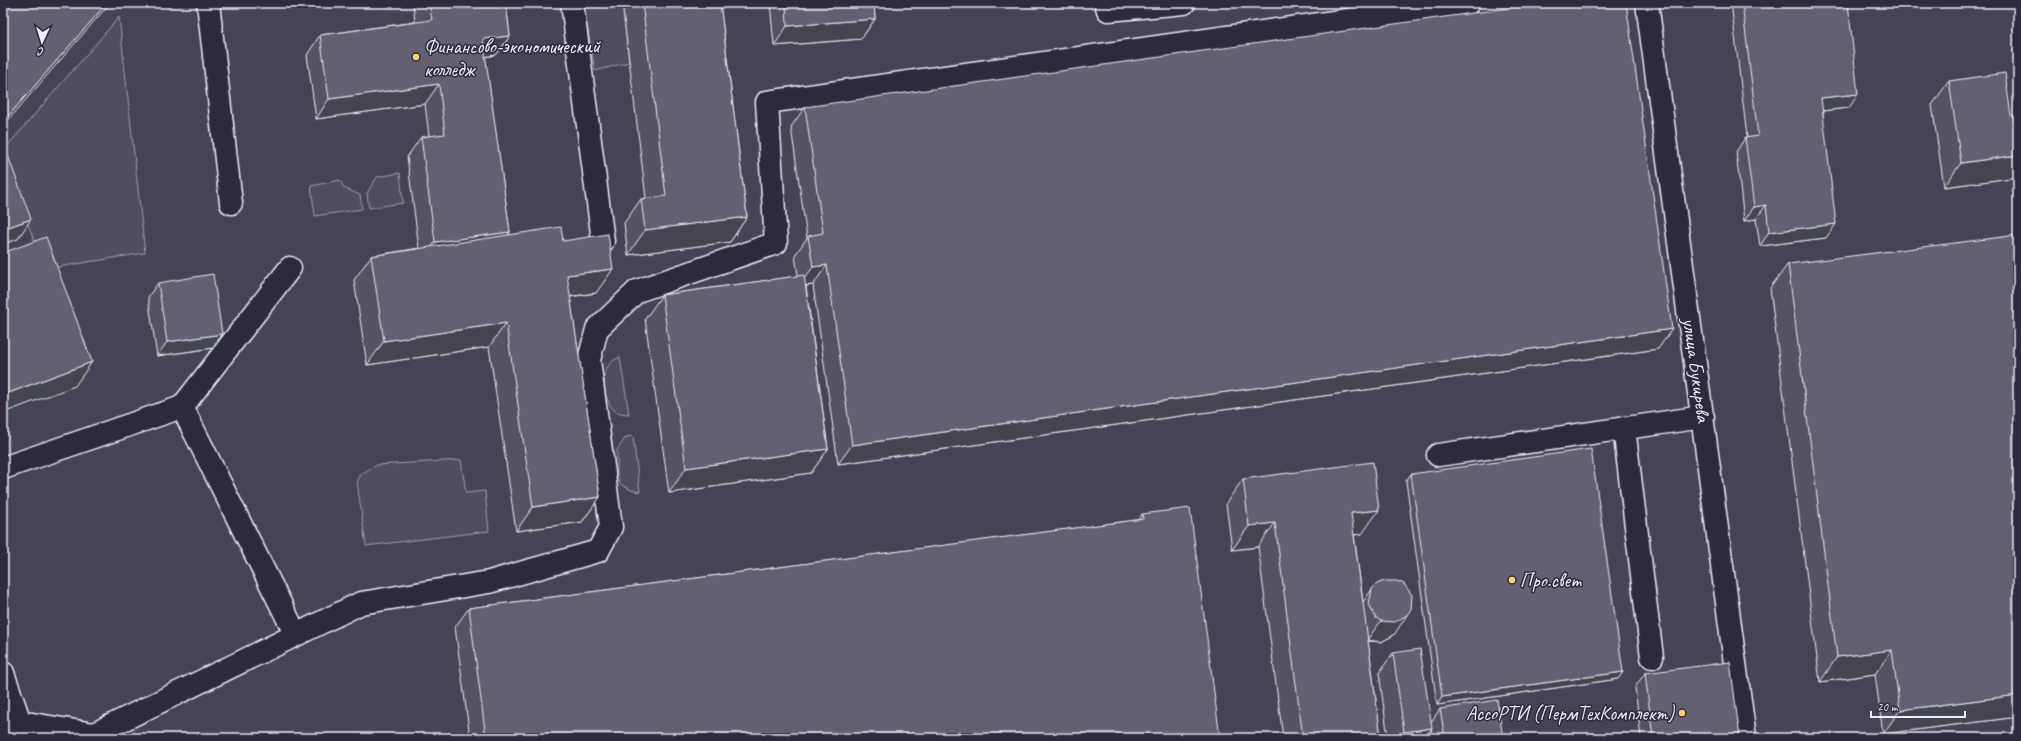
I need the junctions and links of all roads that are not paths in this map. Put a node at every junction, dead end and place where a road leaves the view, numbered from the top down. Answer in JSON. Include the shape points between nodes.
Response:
{"nodes":[{"id":1,"x":208,"y":3,"type":"edge"},
{"id":2,"x":572,"y":3,"type":"edge"},
{"id":3,"x":1106,"y":3,"type":"edge"},
{"id":4,"x":1184,"y":3,"type":"edge"},
{"id":5,"x":1468,"y":3,"type":"edge"},
{"id":6,"x":1647,"y":3,"type":"edge"},
{"id":7,"x":230,"y":203,"type":"dead end"},
{"id":8,"x":603,"y":241,"type":"edge"},
{"id":9,"x":290,"y":268,"type":"dead end"},
{"id":10,"x":182,"y":407,"type":"junction"},
{"id":11,"x":1703,"y":417,"type":"junction"},
{"id":12,"x":1624,"y":428,"type":"junction"},
{"id":13,"x":1438,"y":454,"type":"dead end"},
{"id":14,"x":3,"y":468,"type":"edge"},
{"id":15,"x":296,"y":635,"type":"junction"},
{"id":16,"x":1652,"y":657,"type":"dead end"},
{"id":17,"x":3,"y":673,"type":"edge"},
{"id":18,"x":11,"y":728,"type":"edge"},
{"id":19,"x":96,"y":736,"type":"edge"},
{"id":20,"x":1745,"y":738,"type":"edge"}],
"edges":[{"from":1,"to":7,"type":"street"},
{"from":2,"to":8,"type":"street"},
{"from":3,"to":4,"type":"street","via":[[1108,10]]},
{"from":5,"to":15,"type":"street","via":[[767,102],[776,244],[637,291],[596,329],[589,360],[611,527],[598,551],[489,582],[361,603]]},
{"from":6,"to":11,"type":"street","name":"улица Букирева"},
{"from":9,"to":10,"type":"street"},
{"from":10,"to":14,"type":"street"},
{"from":10,"to":15,"type":"street"},
{"from":11,"to":12,"type":"street"},
{"from":11,"to":20,"type":"street","name":"улица Букирева"},
{"from":12,"to":13,"type":"street"},
{"from":12,"to":16,"type":"street"},
{"from":15,"to":19,"type":"street"},
{"from":17,"to":18,"type":"street"},
{"from":18,"to":19,"type":"street"}]}
